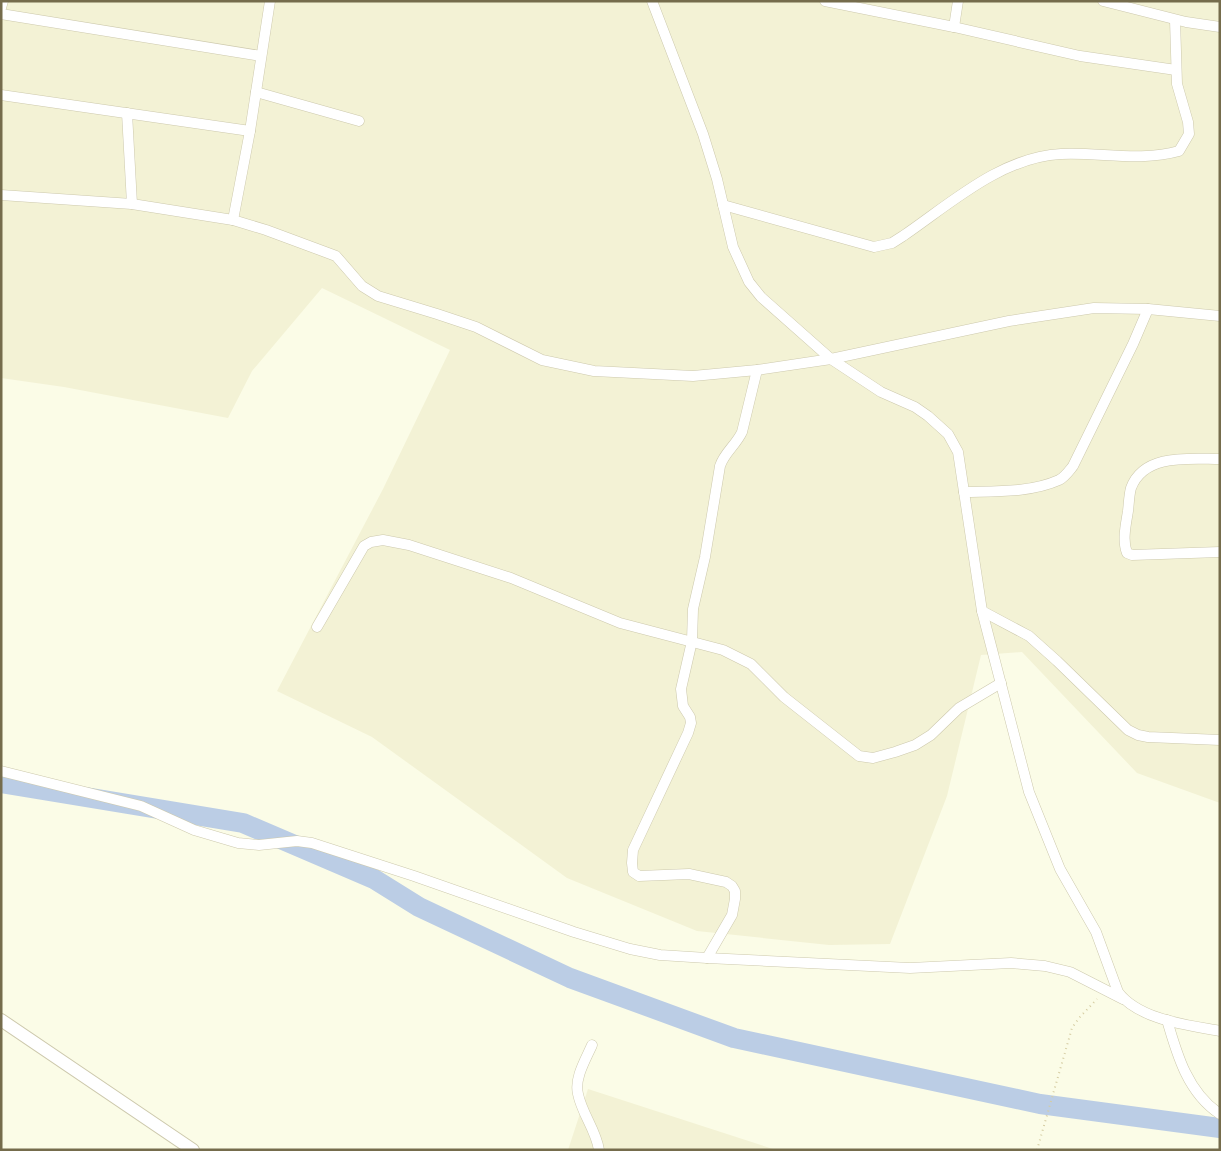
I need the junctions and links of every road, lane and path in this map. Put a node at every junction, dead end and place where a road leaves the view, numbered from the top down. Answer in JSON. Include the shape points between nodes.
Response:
{"nodes":[{"id":1,"x":3,"y":1,"type":"edge"},
{"id":2,"x":270,"y":1,"type":"edge"},
{"id":3,"x":652,"y":1,"type":"edge"},
{"id":4,"x":825,"y":1,"type":"edge"},
{"id":5,"x":958,"y":1,"type":"edge"},
{"id":6,"x":1103,"y":1,"type":"edge"},
{"id":7,"x":1,"y":8,"type":"edge"},
{"id":8,"x":1,"y":14,"type":"edge"},
{"id":9,"x":1175,"y":20,"type":"junction"},
{"id":10,"x":954,"y":27,"type":"junction"},
{"id":11,"x":1220,"y":27,"type":"edge"},
{"id":12,"x":262,"y":56,"type":"junction"},
{"id":13,"x":1176,"y":70,"type":"junction"},
{"id":14,"x":256,"y":92,"type":"junction"},
{"id":15,"x":1,"y":94,"type":"edge"},
{"id":16,"x":127,"y":113,"type":"junction"},
{"id":17,"x":359,"y":122,"type":"dead end"},
{"id":18,"x":250,"y":131,"type":"junction"},
{"id":19,"x":1,"y":195,"type":"edge"},
{"id":20,"x":132,"y":204,"type":"junction"},
{"id":21,"x":723,"y":205,"type":"junction"},
{"id":22,"x":233,"y":220,"type":"junction"},
{"id":23,"x":1148,"y":309,"type":"junction"},
{"id":24,"x":1220,"y":316,"type":"edge"},
{"id":25,"x":831,"y":359,"type":"junction"},
{"id":26,"x":757,"y":370,"type":"junction"},
{"id":27,"x":1220,"y":459,"type":"edge"},
{"id":28,"x":964,"y":492,"type":"junction"},
{"id":29,"x":1220,"y":552,"type":"edge"},
{"id":30,"x":982,"y":611,"type":"junction"},
{"id":31,"x":317,"y":627,"type":"dead end"},
{"id":32,"x":692,"y":641,"type":"junction"},
{"id":33,"x":1001,"y":683,"type":"junction"},
{"id":34,"x":1220,"y":740,"type":"edge"},
{"id":35,"x":1,"y":771,"type":"edge"},
{"id":36,"x":707,"y":958,"type":"junction"},
{"id":37,"x":1102,"y":989,"type":"junction"},
{"id":38,"x":1124,"y":999,"type":"junction"},
{"id":39,"x":1,"y":1020,"type":"edge"},
{"id":40,"x":1166,"y":1020,"type":"junction"},
{"id":41,"x":1220,"y":1031,"type":"edge"},
{"id":42,"x":592,"y":1046,"type":"dead end"},
{"id":43,"x":1220,"y":1114,"type":"edge"},
{"id":44,"x":193,"y":1150,"type":"edge"},
{"id":45,"x":599,"y":1150,"type":"edge"},
{"id":46,"x":1037,"y":1150,"type":"edge"}],
"edges":[{"from":1,"to":7,"type":"street"},
{"from":2,"to":12,"type":"street"},
{"from":3,"to":21,"type":"street","via":[[703,134]]},
{"from":4,"to":10,"type":"street"},
{"from":5,"to":10,"type":"street"},
{"from":6,"to":9,"type":"street"},
{"from":8,"to":12,"type":"street"},
{"from":9,"to":11,"type":"street"},
{"from":9,"to":13,"type":"street"},
{"from":10,"to":13,"type":"street","via":[[1080,56]]},
{"from":12,"to":14,"type":"street"},
{"from":13,"to":21,"type":"street","via":[[1189,134],[1179,151],[1152,156],[1062,154],[1011,166],[980,182],[892,243],[874,247]]},
{"from":14,"to":17,"type":"street"},
{"from":14,"to":18,"type":"street"},
{"from":15,"to":16,"type":"street"},
{"from":16,"to":18,"type":"street"},
{"from":16,"to":20,"type":"street"},
{"from":18,"to":22,"type":"street"},
{"from":19,"to":20,"type":"street"},
{"from":20,"to":22,"type":"street"},
{"from":21,"to":25,"type":"street","via":[[733,247],[748,282]]},
{"from":22,"to":26,"type":"street","via":[[336,256],[369,292],[476,327],[542,360],[594,371],[694,376]]},
{"from":23,"to":24,"type":"street"},
{"from":23,"to":25,"type":"street","via":[[1094,308],[1018,319]]},
{"from":23,"to":28,"type":"street","via":[[1066,475],[1060,480],[1014,490]]},
{"from":25,"to":26,"type":"street"},
{"from":25,"to":28,"type":"street","via":[[881,392],[915,407],[948,434],[958,452]]},
{"from":26,"to":32,"type":"street","via":[[742,432],[720,466],[693,609]]},
{"from":27,"to":29,"type":"street","via":[[1180,458],[1153,464],[1143,471],[1131,489],[1125,548],[1132,555]]},
{"from":28,"to":30,"type":"street"},
{"from":30,"to":33,"type":"street"},
{"from":30,"to":34,"type":"street","via":[[1029,636],[1138,736]]},
{"from":31,"to":32,"type":"street","via":[[364,546],[382,540],[511,578],[620,623]]},
{"from":32,"to":33,"type":"street","via":[[722,650],[751,664],[814,722],[859,756],[873,758],[915,744],[959,708]]},
{"from":32,"to":36,"type":"street","via":[[681,689],[683,706],[691,723],[633,850],[632,863],[633,872],[639,876],[689,874],[732,886],[735,899],[732,915]]},
{"from":33,"to":38,"type":"street","via":[[1029,792],[1050,847],[1096,932],[1118,992]]},
{"from":35,"to":36,"type":"street","via":[[141,806],[194,830],[238,843],[312,843],[630,949]]},
{"from":36,"to":37,"type":"street","via":[[910,968],[1011,963],[1070,972]]},
{"from":37,"to":38,"type":"street"},
{"from":37,"to":46,"type":"path","via":[[1072,1028]]},
{"from":38,"to":40,"type":"street","via":[[1140,1010]]},
{"from":39,"to":44,"type":"street"},
{"from":40,"to":41,"type":"street"},
{"from":40,"to":43,"type":"street","via":[[1185,1074],[1204,1100]]},
{"from":42,"to":45,"type":"street","via":[[580,1073],[577,1093]]}]}
